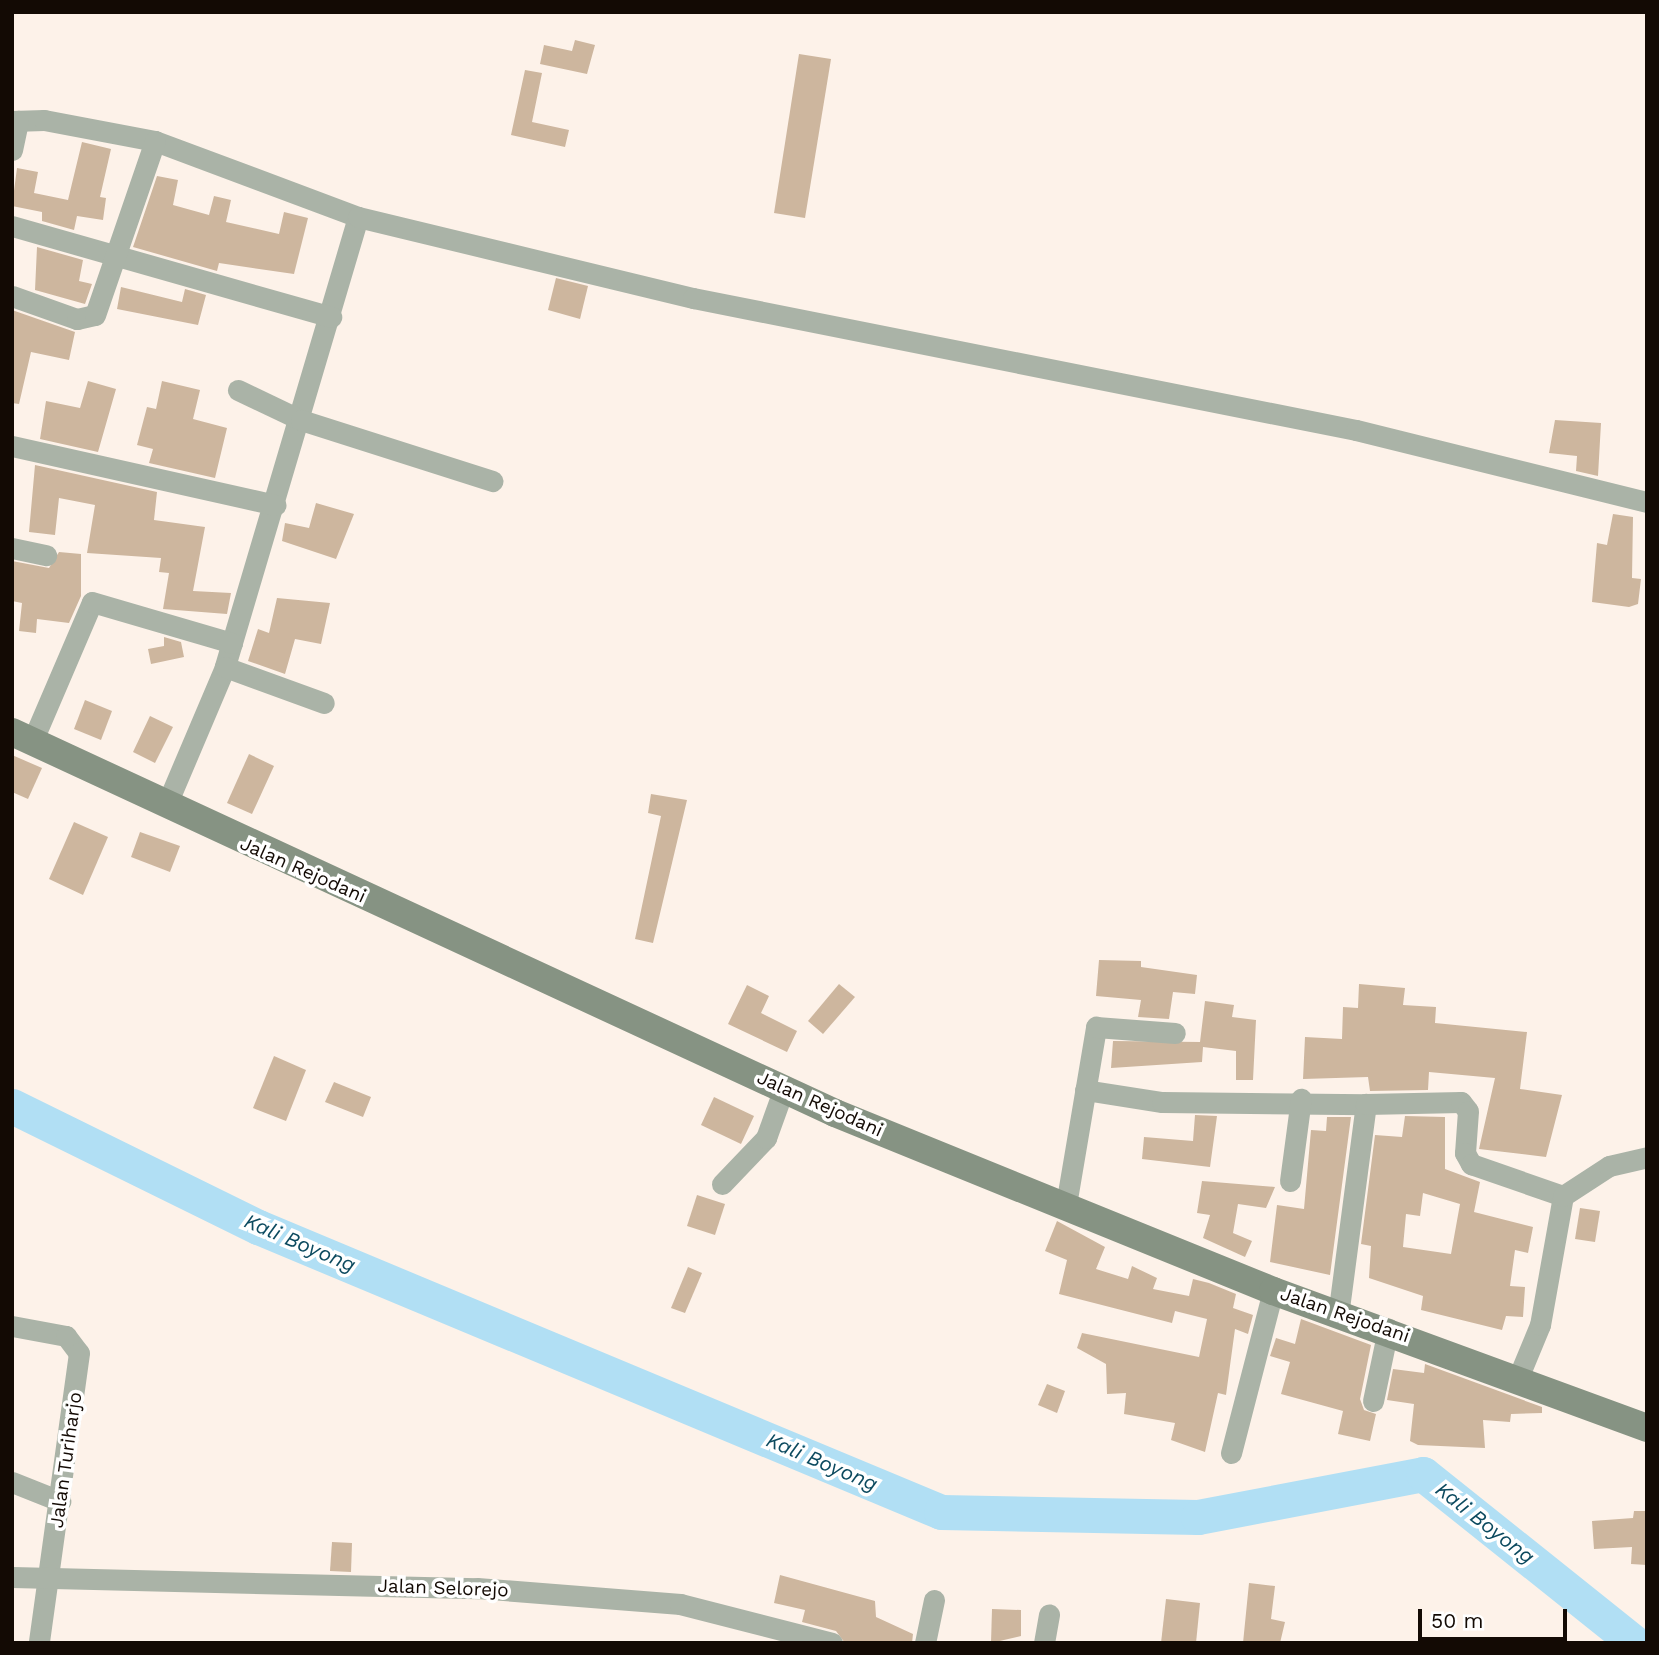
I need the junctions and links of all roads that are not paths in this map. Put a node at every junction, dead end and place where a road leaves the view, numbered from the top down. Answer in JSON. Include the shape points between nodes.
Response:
{"nodes":[{"id":1,"x":15,"y":121,"type":"edge"},
{"id":2,"x":155,"y":141,"type":"junction"},
{"id":3,"x":12,"y":150,"type":"edge"},
{"id":4,"x":358,"y":217,"type":"junction"},
{"id":5,"x":12,"y":226,"type":"edge"},
{"id":6,"x":115,"y":255,"type":"junction"},
{"id":7,"x":12,"y":296,"type":"edge"},
{"id":8,"x":331,"y":317,"type":"junction"},
{"id":9,"x":238,"y":390,"type":"dead end"},
{"id":10,"x":301,"y":420,"type":"junction"},
{"id":11,"x":12,"y":446,"type":"edge"},
{"id":12,"x":492,"y":481,"type":"dead end"},
{"id":13,"x":1647,"y":502,"type":"edge"},
{"id":14,"x":275,"y":505,"type":"junction"},
{"id":15,"x":12,"y":548,"type":"edge"},
{"id":16,"x":46,"y":555,"type":"dead end"},
{"id":17,"x":232,"y":643,"type":"junction"},
{"id":18,"x":225,"y":667,"type":"junction"},
{"id":19,"x":324,"y":703,"type":"dead end"},
{"id":20,"x":22,"y":737,"type":"edge"},
{"id":21,"x":166,"y":806,"type":"junction"},
{"id":22,"x":1175,"y":1032,"type":"dead end"},
{"id":23,"x":1085,"y":1090,"type":"junction"},
{"id":24,"x":794,"y":1094,"type":"junction"},
{"id":25,"x":1301,"y":1099,"type":"junction"},
{"id":26,"x":1366,"y":1104,"type":"junction"},
{"id":27,"x":1647,"y":1157,"type":"edge"},
{"id":28,"x":1290,"y":1181,"type":"dead end"},
{"id":29,"x":722,"y":1184,"type":"dead end"},
{"id":30,"x":1563,"y":1196,"type":"junction"},
{"id":31,"x":1066,"y":1205,"type":"junction"},
{"id":32,"x":1273,"y":1291,"type":"junction"},
{"id":33,"x":1338,"y":1316,"type":"junction"},
{"id":34,"x":12,"y":1326,"type":"edge"},
{"id":35,"x":1388,"y":1329,"type":"junction"},
{"id":36,"x":1518,"y":1378,"type":"junction"},
{"id":37,"x":1373,"y":1401,"type":"dead end"},
{"id":38,"x":1647,"y":1428,"type":"edge"},
{"id":39,"x":1231,"y":1453,"type":"dead end"},
{"id":40,"x":12,"y":1482,"type":"edge"},
{"id":41,"x":60,"y":1501,"type":"junction"},
{"id":42,"x":12,"y":1577,"type":"edge"},
{"id":43,"x":48,"y":1579,"type":"junction"},
{"id":44,"x":934,"y":1600,"type":"dead end"},
{"id":45,"x":1049,"y":1614,"type":"dead end"},
{"id":46,"x":39,"y":1643,"type":"edge"},
{"id":47,"x":832,"y":1643,"type":"edge"},
{"id":48,"x":925,"y":1643,"type":"edge"},
{"id":49,"x":1044,"y":1643,"type":"edge"}],
"edges":[{"from":1,"to":2,"type":"street"},
{"from":1,"to":3,"type":"street"},
{"from":2,"to":4,"type":"street"},
{"from":2,"to":6,"type":"street"},
{"from":4,"to":8,"type":"street"},
{"from":4,"to":13,"type":"street","via":[[693,298],[1356,430]]},
{"from":5,"to":6,"type":"street"},
{"from":6,"to":7,"type":"street","via":[[100,308],[88,320]]},
{"from":6,"to":8,"type":"street"},
{"from":8,"to":10,"type":"street"},
{"from":9,"to":10,"type":"street"},
{"from":10,"to":12,"type":"street"},
{"from":10,"to":14,"type":"street"},
{"from":11,"to":14,"type":"street"},
{"from":14,"to":17,"type":"street"},
{"from":15,"to":16,"type":"street"},
{"from":17,"to":18,"type":"street"},
{"from":17,"to":20,"type":"street","via":[[92,602]]},
{"from":18,"to":19,"type":"street"},
{"from":18,"to":21,"type":"street"},
{"from":20,"to":21,"type":"main road","name":"Jalan Rejodani"},
{"from":21,"to":24,"type":"main road","name":"Jalan Rejodani"},
{"from":22,"to":23,"type":"street","via":[[1099,1024]]},
{"from":23,"to":25,"type":"street","via":[[1162,1102]]},
{"from":23,"to":31,"type":"street"},
{"from":24,"to":29,"type":"street","via":[[761,1146]]},
{"from":24,"to":31,"type":"main road","name":"Jalan Rejodani"},
{"from":25,"to":26,"type":"street"},
{"from":25,"to":28,"type":"street"},
{"from":26,"to":30,"type":"street","via":[[1461,1102],[1468,1111],[1465,1153],[1471,1164]]},
{"from":26,"to":33,"type":"street"},
{"from":27,"to":30,"type":"street","via":[[1609,1166]]},
{"from":30,"to":36,"type":"street","via":[[1540,1325]]},
{"from":31,"to":32,"type":"main road","name":"Jalan Rejodani"},
{"from":32,"to":33,"type":"main road","name":"Jalan Rejodani"},
{"from":32,"to":39,"type":"street"},
{"from":33,"to":35,"type":"main road","name":"Jalan Rejodani"},
{"from":34,"to":41,"type":"street","name":"Jalan Turiharjo","via":[[66,1336],[79,1353]]},
{"from":35,"to":36,"type":"main road","name":"Jalan Rejodani"},
{"from":35,"to":37,"type":"street"},
{"from":36,"to":38,"type":"main road","name":"Jalan Rejodani"},
{"from":40,"to":41,"type":"street"},
{"from":41,"to":43,"type":"street","name":"Jalan Turiharjo"},
{"from":42,"to":43,"type":"street","name":"Jalan Selorejo"},
{"from":43,"to":46,"type":"street","name":"Jalan Turiharjo"},
{"from":43,"to":47,"type":"street","name":"Jalan Selorejo","via":[[517,1591],[680,1604]]},
{"from":44,"to":48,"type":"street"},
{"from":45,"to":49,"type":"street"}]}
